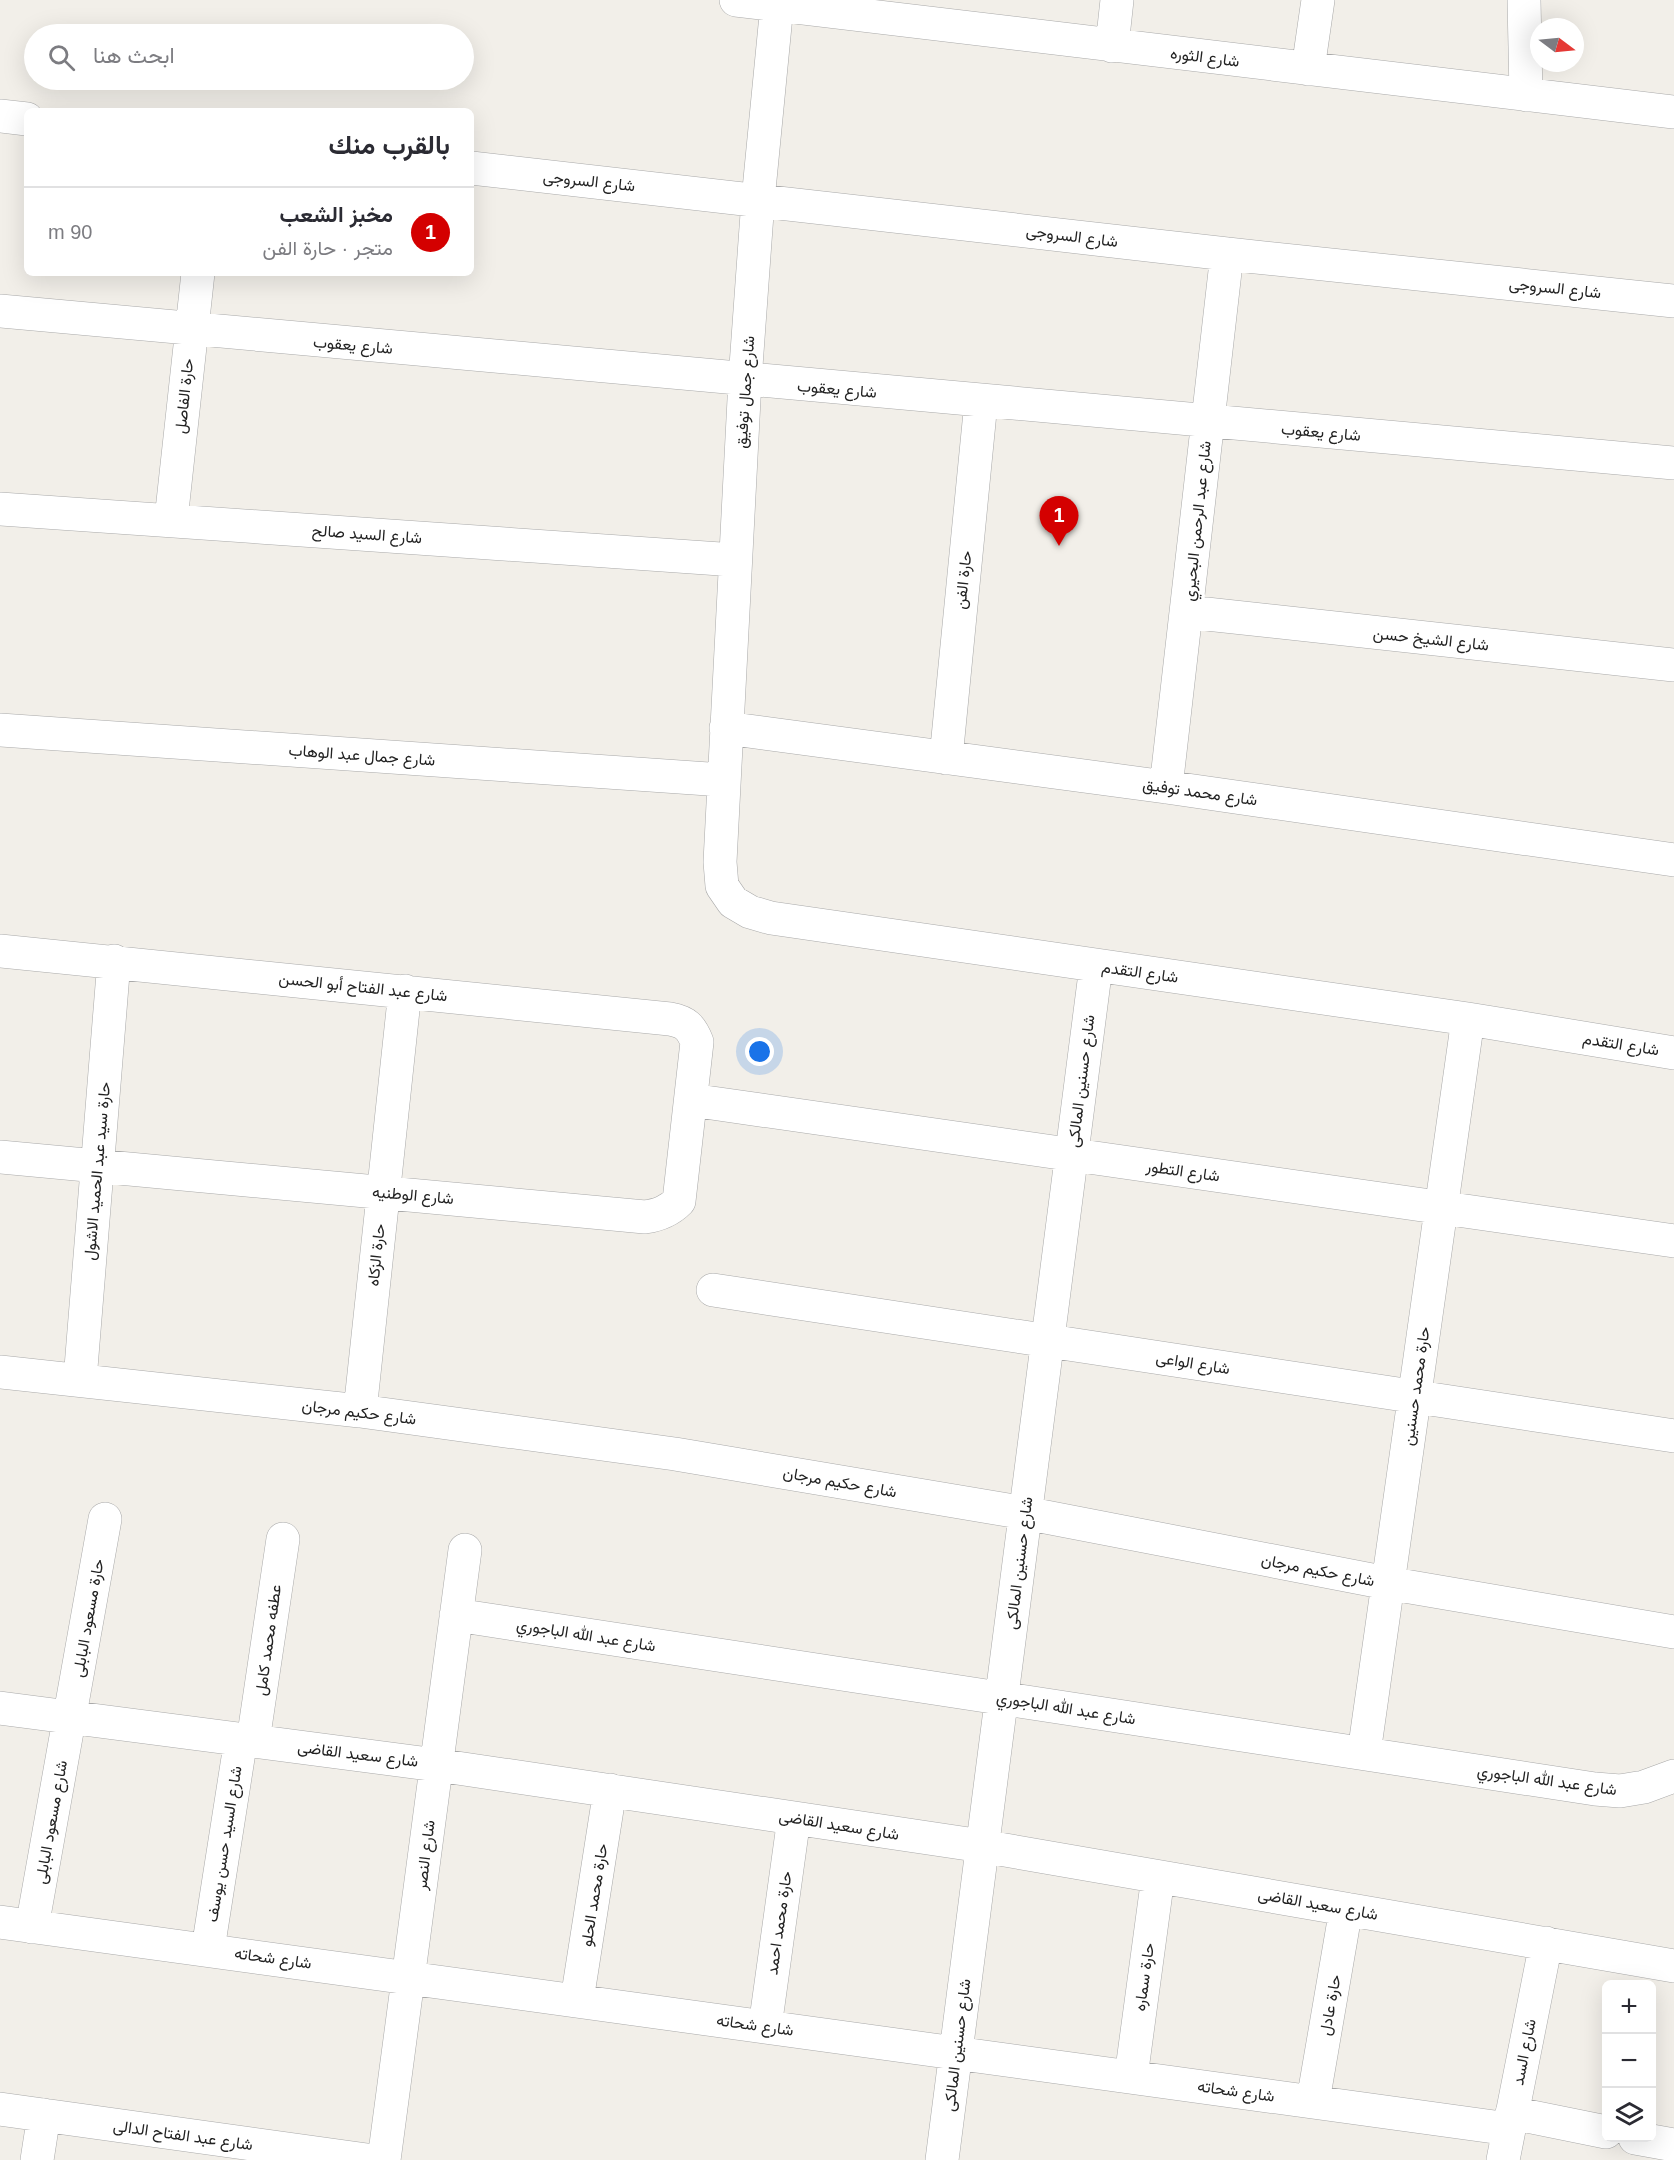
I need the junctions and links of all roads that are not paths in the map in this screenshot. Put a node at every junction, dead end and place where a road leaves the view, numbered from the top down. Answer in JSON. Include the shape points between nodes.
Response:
{"nodes":[{"id":1,"x":736,"y":0,"type":"edge"},
{"id":2,"x":1118,"y":0,"type":"edge"},
{"id":3,"x":1318,"y":0,"type":"edge"},
{"id":4,"x":1524,"y":0,"type":"edge"},
{"id":5,"x":777,"y":5,"type":"junction"},
{"id":6,"x":882,"y":8,"type":"edge"},
{"id":7,"x":1112,"y":46,"type":"junction"},
{"id":8,"x":1308,"y":69,"type":"junction"},
{"id":9,"x":1526,"y":95,"type":"junction"},
{"id":10,"x":1674,"y":112,"type":"edge"},
{"id":11,"x":0,"y":116,"type":"edge"},
{"id":12,"x":24,"y":118,"type":"edge"},
{"id":13,"x":474,"y":168,"type":"edge"},
{"id":14,"x":758,"y":200,"type":"junction"},
{"id":15,"x":1227,"y":254,"type":"junction"},
{"id":16,"x":198,"y":276,"type":"edge"},
{"id":17,"x":1674,"y":301,"type":"edge"},
{"id":18,"x":0,"y":311,"type":"edge"},
{"id":19,"x":192,"y":330,"type":"junction"},
{"id":20,"x":745,"y":380,"type":"junction"},
{"id":21,"x":981,"y":402,"type":"junction"},
{"id":22,"x":1207,"y":422,"type":"junction"},
{"id":23,"x":1674,"y":463,"type":"edge"},
{"id":24,"x":0,"y":509,"type":"edge"},
{"id":25,"x":171,"y":520,"type":"junction"},
{"id":26,"x":735,"y":560,"type":"junction"},
{"id":27,"x":1188,"y":612,"type":"junction"},
{"id":28,"x":1674,"y":665,"type":"edge"},
{"id":29,"x":726,"y":728,"type":"junction"},
{"id":30,"x":0,"y":730,"type":"edge"},
{"id":31,"x":946,"y":758,"type":"junction"},
{"id":32,"x":723,"y":780,"type":"junction"},
{"id":33,"x":1166,"y":787,"type":"junction"},
{"id":34,"x":1674,"y":860,"type":"edge"},
{"id":35,"x":0,"y":951,"type":"edge"},
{"id":36,"x":114,"y":961,"type":"junction"},
{"id":37,"x":1096,"y":966,"type":"junction"},
{"id":38,"x":405,"y":991,"type":"junction"},
{"id":39,"x":1468,"y":1019,"type":"junction"},
{"id":40,"x":1674,"y":1053,"type":"edge"},
{"id":41,"x":696,"y":1058,"type":"joint"},
{"id":42,"x":692,"y":1100,"type":"junction"},
{"id":43,"x":1072,"y":1155,"type":"junction"},
{"id":44,"x":0,"y":1157,"type":"edge"},
{"id":45,"x":97,"y":1166,"type":"junction"},
{"id":46,"x":383,"y":1192,"type":"junction"},
{"id":47,"x":1441,"y":1208,"type":"junction"},
{"id":48,"x":1674,"y":1241,"type":"edge"},
{"id":49,"x":713,"y":1290,"type":"dead end"},
{"id":50,"x":1047,"y":1341,"type":"junction"},
{"id":51,"x":0,"y":1372,"type":"edge"},
{"id":52,"x":80,"y":1380,"type":"junction"},
{"id":53,"x":1414,"y":1397,"type":"junction"},
{"id":54,"x":360,"y":1411,"type":"junction"},
{"id":55,"x":1674,"y":1436,"type":"edge"},
{"id":56,"x":1025,"y":1513,"type":"junction"},
{"id":57,"x":105,"y":1519,"type":"dead end"},
{"id":58,"x":283,"y":1539,"type":"dead end"},
{"id":59,"x":465,"y":1550,"type":"dead end"},
{"id":60,"x":1387,"y":1583,"type":"junction"},
{"id":61,"x":456,"y":1615,"type":"junction"},
{"id":62,"x":1674,"y":1632,"type":"edge"},
{"id":63,"x":1002,"y":1699,"type":"junction"},
{"id":64,"x":0,"y":1708,"type":"edge"},
{"id":65,"x":70,"y":1717,"type":"junction"},
{"id":66,"x":247,"y":1740,"type":"junction"},
{"id":67,"x":1364,"y":1754,"type":"junction"},
{"id":68,"x":436,"y":1764,"type":"junction"},
{"id":69,"x":1674,"y":1776,"type":"edge"},
{"id":70,"x":610,"y":1790,"type":"junction"},
{"id":71,"x":794,"y":1818,"type":"junction"},
{"id":72,"x":982,"y":1846,"type":"junction"},
{"id":73,"x":1158,"y":1877,"type":"junction"},
{"id":74,"x":1346,"y":1909,"type":"junction"},
{"id":75,"x":0,"y":1922,"type":"edge"},
{"id":76,"x":32,"y":1927,"type":"junction"},
{"id":77,"x":1546,"y":1943,"type":"junction"},
{"id":78,"x":208,"y":1949,"type":"junction"},
{"id":79,"x":1674,"y":1966,"type":"edge"},
{"id":80,"x":409,"y":1978,"type":"junction"},
{"id":81,"x":577,"y":2000,"type":"junction"},
{"id":82,"x":765,"y":2027,"type":"junction"},
{"id":83,"x":956,"y":2053,"type":"junction"},
{"id":84,"x":1131,"y":2077,"type":"junction"},
{"id":85,"x":1313,"y":2101,"type":"junction"},
{"id":86,"x":0,"y":2109,"type":"edge"},
{"id":87,"x":44,"y":2115,"type":"junction"},
{"id":88,"x":1511,"y":2121,"type":"junction"},
{"id":89,"x":1602,"y":2132,"type":"edge"},
{"id":90,"x":1656,"y":2142,"type":"edge"},
{"id":91,"x":1674,"y":2145,"type":"edge"},
{"id":92,"x":219,"y":2150,"type":"edge"},
{"id":93,"x":37,"y":2160,"type":"edge"},
{"id":94,"x":367,"y":2160,"type":"edge"},
{"id":95,"x":384,"y":2160,"type":"edge"},
{"id":96,"x":942,"y":2160,"type":"edge"},
{"id":97,"x":1503,"y":2160,"type":"edge"}],
"edges":[{"from":1,"to":5,"type":"street","name":"شارع الثوره"},
{"from":2,"to":7,"type":"street"},
{"from":3,"to":8,"type":"street"},
{"from":4,"to":9,"type":"street"},
{"from":5,"to":6,"type":"street","name":"شارع الثوره"},
{"from":5,"to":14,"type":"street","name":"شارع جمال توفيق"},
{"from":6,"to":7,"type":"street","name":"شارع الثوره"},
{"from":7,"to":8,"type":"street","name":"شارع الثوره"},
{"from":8,"to":9,"type":"street","name":"شارع الثوره"},
{"from":9,"to":10,"type":"street","name":"شارع الثوره"},
{"from":11,"to":12,"type":"street"},
{"from":13,"to":14,"type":"street","name":"شارع السروجى"},
{"from":14,"to":15,"type":"street","name":"شارع السروجى"},
{"from":14,"to":20,"type":"street","name":"شارع جمال توفيق"},
{"from":15,"to":17,"type":"street","name":"شارع السروجى"},
{"from":15,"to":22,"type":"street","name":"شارع عبد الرحمن البحيري"},
{"from":16,"to":19,"type":"street","name":"حارة الفاصل"},
{"from":18,"to":19,"type":"street","name":"شارع يعقوب"},
{"from":19,"to":20,"type":"street","name":"شارع يعقوب"},
{"from":19,"to":25,"type":"street","name":"حارة الفاصل"},
{"from":20,"to":21,"type":"street","name":"شارع يعقوب"},
{"from":20,"to":26,"type":"street","name":"شارع جمال توفيق"},
{"from":21,"to":22,"type":"street","name":"شارع يعقوب"},
{"from":21,"to":31,"type":"street","name":"حارة الفن"},
{"from":22,"to":23,"type":"street","name":"شارع يعقوب"},
{"from":22,"to":27,"type":"street","name":"شارع عبد الرحمن البحيري"},
{"from":24,"to":25,"type":"street","name":"شارع السيد صالح"},
{"from":25,"to":26,"type":"street","name":"شارع السيد صالح"},
{"from":26,"to":29,"type":"street","name":"شارع جمال توفيق"},
{"from":27,"to":28,"type":"street","name":"شارع الشيخ حسن"},
{"from":27,"to":33,"type":"street","name":"شارع عبد الرحمن البحيري"},
{"from":29,"to":31,"type":"street","name":"شارع محمد توفيق"},
{"from":29,"to":32,"type":"street","name":"شارع جمال توفيق"},
{"from":30,"to":32,"type":"street","name":"شارع جمال عبد الوهاب"},
{"from":31,"to":33,"type":"street","name":"شارع محمد توفيق"},
{"from":32,"to":37,"type":"street","name":"شارع التقدم","via":[[722,886],[733,902],[750,912]]},
{"from":33,"to":34,"type":"street","name":"شارع محمد توفيق"},
{"from":35,"to":36,"type":"street","name":"شارع عبد الفتاح أبو الحسن"},
{"from":36,"to":38,"type":"street","name":"شارع عبد الفتاح أبو الحسن"},
{"from":36,"to":45,"type":"street","name":"حارة سيد عبد الحميد الاشول"},
{"from":37,"to":39,"type":"street","name":"شارع التقدم"},
{"from":37,"to":43,"type":"street","name":"شارع حسنين المالكى"},
{"from":38,"to":41,"type":"street","name":"شارع عبد الفتاح أبو الحسن","via":[[682,1021],[691,1028],[697,1042]]},
{"from":38,"to":46,"type":"street","name":"حارة الزكاه"},
{"from":39,"to":40,"type":"street","name":"شارع التقدم"},
{"from":39,"to":47,"type":"street","name":"حارة محمد حسنين"},
{"from":41,"to":42,"type":"street","name":"شارع الوطنيه"},
{"from":42,"to":43,"type":"street","name":"شارع التطور"},
{"from":42,"to":46,"type":"street","name":"شارع الوطنيه","via":[[679,1202],[657,1216]]},
{"from":43,"to":47,"type":"street","name":"شارع التطور"},
{"from":43,"to":50,"type":"street","name":"شارع حسنين المالكى"},
{"from":44,"to":45,"type":"street","name":"شارع الوطنيه"},
{"from":45,"to":46,"type":"street","name":"شارع الوطنيه"},
{"from":45,"to":52,"type":"street","name":"حارة سيد عبد الحميد الاشول"},
{"from":46,"to":54,"type":"street","name":"حارة الزكاه"},
{"from":47,"to":48,"type":"street","name":"شارع التطور"},
{"from":47,"to":53,"type":"street","name":"حارة محمد حسنين"},
{"from":49,"to":50,"type":"street","name":"شارع الواعى"},
{"from":50,"to":53,"type":"street","name":"شارع الواعى"},
{"from":50,"to":56,"type":"street","name":"شارع حسنين المالكى"},
{"from":51,"to":52,"type":"street","name":"شارع حكيم مرجان"},
{"from":52,"to":54,"type":"street","name":"شارع حكيم مرجان"},
{"from":53,"to":55,"type":"street","name":"شارع الواعى"},
{"from":53,"to":60,"type":"street","name":"حارة محمد حسنين"},
{"from":54,"to":56,"type":"street","name":"شارع حكيم مرجان","via":[[675,1454]]},
{"from":56,"to":60,"type":"street","name":"شارع حكيم مرجان"},
{"from":56,"to":63,"type":"street","name":"شارع حسنين المالكى"},
{"from":57,"to":65,"type":"street","name":"حارة مسعود البابلى"},
{"from":58,"to":66,"type":"street","name":"عطفه محمد كامل"},
{"from":59,"to":61,"type":"street","name":"شارع النصر"},
{"from":60,"to":62,"type":"street","name":"شارع حكيم مرجان"},
{"from":60,"to":67,"type":"street","name":"حارة محمد حسنين"},
{"from":61,"to":63,"type":"street","name":"شارع عبد الله الباجوري"},
{"from":61,"to":68,"type":"street","name":"شارع النصر"},
{"from":63,"to":67,"type":"street","name":"شارع عبد الله الباجوري"},
{"from":63,"to":72,"type":"street","name":"شارع حسنين المالكى"},
{"from":64,"to":65,"type":"street","name":"شارع سعيد القاضى"},
{"from":65,"to":66,"type":"street","name":"شارع سعيد القاضى"},
{"from":65,"to":76,"type":"street","name":"شارع مسعود البابلى"},
{"from":66,"to":68,"type":"street","name":"شارع سعيد القاضى"},
{"from":66,"to":78,"type":"street","name":"شارع السيد حسن يوسف"},
{"from":67,"to":69,"type":"street","name":"شارع عبد الله الباجوري","via":[[1604,1790],[1644,1787]]},
{"from":68,"to":70,"type":"street","name":"شارع سعيد القاضى"},
{"from":68,"to":80,"type":"street","name":"شارع النصر"},
{"from":70,"to":71,"type":"street","name":"شارع سعيد القاضى"},
{"from":70,"to":81,"type":"street","name":"حارة محمد الحلو"},
{"from":71,"to":72,"type":"street","name":"شارع سعيد القاضى"},
{"from":71,"to":82,"type":"street","name":"حارة محمد احمد"},
{"from":72,"to":73,"type":"street","name":"شارع سعيد القاضى"},
{"from":72,"to":83,"type":"street","name":"شارع حسنين المالكى"},
{"from":73,"to":74,"type":"street","name":"شارع سعيد القاضى"},
{"from":73,"to":84,"type":"street","name":"حارة سماره"},
{"from":74,"to":77,"type":"street","name":"شارع سعيد القاضى"},
{"from":74,"to":85,"type":"street","name":"حارة عادل"},
{"from":75,"to":76,"type":"street","name":"شارع شحاته"},
{"from":76,"to":78,"type":"street","name":"شارع شحاته"},
{"from":77,"to":79,"type":"street","name":"شارع سعيد القاضى"},
{"from":77,"to":88,"type":"street","name":"شارع السد"},
{"from":78,"to":80,"type":"street","name":"شارع شحاته"},
{"from":80,"to":81,"type":"street","name":"شارع شحاته"},
{"from":80,"to":95,"type":"street","name":"شارع النصر"},
{"from":81,"to":82,"type":"street","name":"شارع شحاته"},
{"from":82,"to":83,"type":"street","name":"شارع شحاته"},
{"from":83,"to":84,"type":"street","name":"شارع شحاته"},
{"from":83,"to":96,"type":"street","name":"شارع حسنين المالكى"},
{"from":84,"to":85,"type":"street","name":"شارع شحاته"},
{"from":85,"to":88,"type":"street","name":"شارع شحاته"},
{"from":86,"to":87,"type":"street","name":"شارع عبد الفتاح الدالى"},
{"from":87,"to":92,"type":"street","name":"شارع عبد الفتاح الدالى"},
{"from":87,"to":93,"type":"street"},
{"from":88,"to":89,"type":"street","name":"شارع شحاته"},
{"from":88,"to":97,"type":"street","name":"شارع السد"},
{"from":90,"to":91,"type":"street"},
{"from":92,"to":94,"type":"street","name":"شارع عبد الفتاح الدالى"}]}
